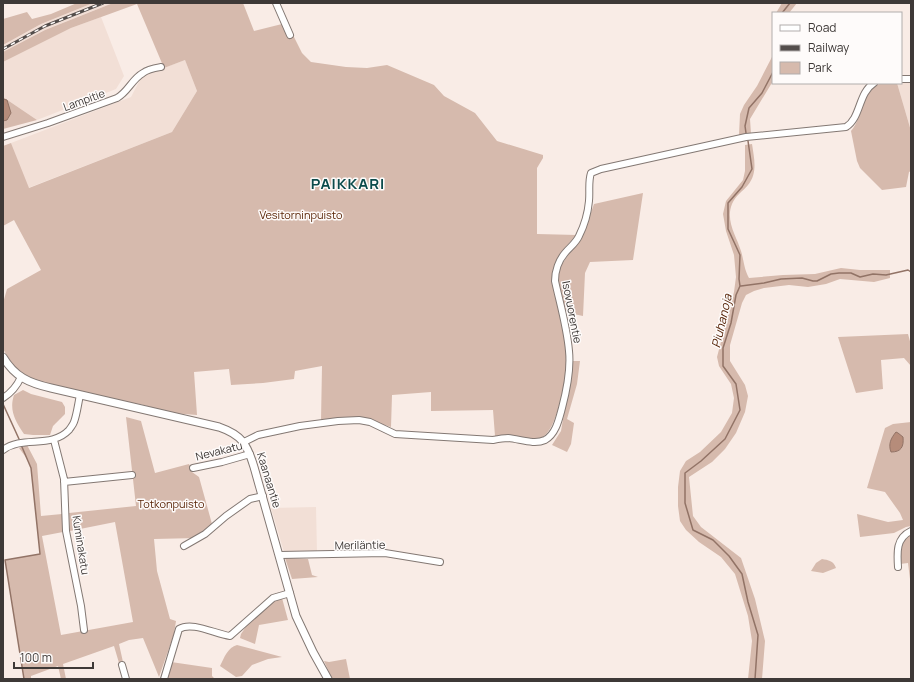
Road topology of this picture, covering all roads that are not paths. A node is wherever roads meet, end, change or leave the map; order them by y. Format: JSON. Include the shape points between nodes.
{"nodes":[{"id":1,"x":276,"y":3,"type":"edge"},
{"id":2,"x":290,"y":35,"type":"dead end"},
{"id":3,"x":161,"y":67,"type":"dead end"},
{"id":4,"x":873,"y":84,"type":"edge"},
{"id":5,"x":3,"y":137,"type":"edge"},
{"id":6,"x":3,"y":356,"type":"edge"},
{"id":7,"x":21,"y":377,"type":"junction"},
{"id":8,"x":80,"y":395,"type":"junction"},
{"id":9,"x":3,"y":398,"type":"edge"},
{"id":10,"x":54,"y":440,"type":"junction"},
{"id":11,"x":244,"y":442,"type":"junction"},
{"id":12,"x":3,"y":450,"type":"edge"},
{"id":13,"x":250,"y":454,"type":"junction"},
{"id":14,"x":193,"y":468,"type":"dead end"},
{"id":15,"x":132,"y":475,"type":"dead end"},
{"id":16,"x":64,"y":482,"type":"junction"},
{"id":17,"x":263,"y":496,"type":"junction"},
{"id":18,"x":911,"y":531,"type":"edge"},
{"id":19,"x":184,"y":546,"type":"dead end"},
{"id":20,"x":280,"y":555,"type":"junction"},
{"id":21,"x":440,"y":562,"type":"dead end"},
{"id":22,"x":898,"y":566,"type":"dead end"},
{"id":23,"x":290,"y":593,"type":"junction"},
{"id":24,"x":84,"y":630,"type":"dead end"},
{"id":25,"x":122,"y":665,"type":"dead end"},
{"id":26,"x":126,"y":679,"type":"edge"},
{"id":27,"x":164,"y":679,"type":"edge"},
{"id":28,"x":328,"y":679,"type":"edge"}],
"edges":[{"from":1,"to":2,"type":"street"},
{"from":3,"to":5,"type":"street","name":"Lampitie","via":[[142,73],[117,98]]},
{"from":4,"to":11,"type":"street","name":"Isovuorentie","via":[[865,92],[851,124],[846,127],[746,137],[591,173],[589,201],[583,226],[576,241],[560,260],[555,275],[569,351],[569,373],[560,416],[551,436],[546,440],[540,442],[508,438],[493,440],[396,434],[370,422],[359,420],[300,426],[258,435]]},
{"from":6,"to":7,"type":"street","name":"Kaanaantie"},
{"from":7,"to":8,"type":"street","name":"Kaanaantie","via":[[29,382]]},
{"from":7,"to":9,"type":"street"},
{"from":8,"to":10,"type":"street","via":[[74,423]]},
{"from":8,"to":11,"type":"street","name":"Kaanaantie","via":[[219,427],[234,433]]},
{"from":10,"to":12,"type":"street","via":[[26,441]]},
{"from":10,"to":16,"type":"street","name":"Kuminakatu"},
{"from":11,"to":13,"type":"street","name":"Kaanaantie"},
{"from":13,"to":14,"type":"street","name":"Nevakatu"},
{"from":13,"to":17,"type":"street","name":"Kaanaantie"},
{"from":15,"to":16,"type":"street"},
{"from":16,"to":24,"type":"street","name":"Kuminakatu","via":[[66,531]]},
{"from":17,"to":19,"type":"street","via":[[250,499],[205,534]]},
{"from":17,"to":20,"type":"street","name":"Kaanaantie"},
{"from":18,"to":22,"type":"street","via":[[899,542]]},
{"from":20,"to":21,"type":"street","name":"Meriläntie","via":[[385,553]]},
{"from":20,"to":23,"type":"street","name":"Kaanaantie"},
{"from":23,"to":27,"type":"street","via":[[273,598],[230,636],[188,626],[179,629]]},
{"from":23,"to":28,"type":"street","name":"Kaanaantie","via":[[296,616]]},
{"from":25,"to":26,"type":"street"}]}
